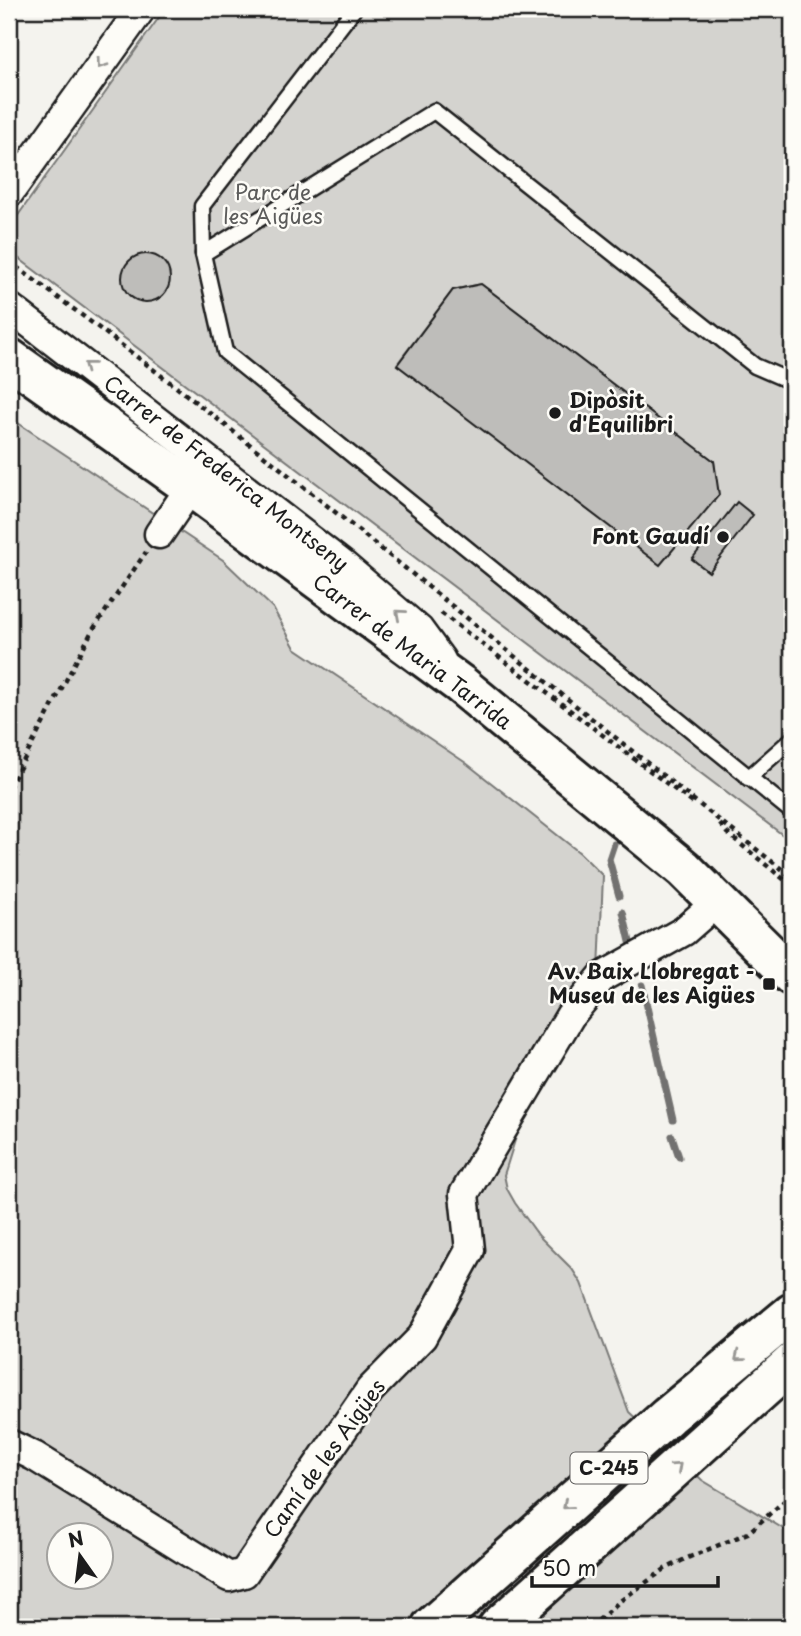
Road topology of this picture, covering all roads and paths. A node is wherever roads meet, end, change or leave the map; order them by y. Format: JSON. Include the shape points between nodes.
{"nodes":[{"id":1,"x":141,"y":9,"type":"edge"},
{"id":2,"x":354,"y":9,"type":"edge"},
{"id":3,"x":9,"y":193,"type":"edge"},
{"id":4,"x":203,"y":254,"type":"junction"},
{"id":5,"x":9,"y":265,"type":"edge"},
{"id":6,"x":9,"y":307,"type":"edge"},
{"id":7,"x":9,"y":358,"type":"edge"},
{"id":8,"x":792,"y":382,"type":"edge"},
{"id":9,"x":191,"y":487,"type":"junction"},
{"id":10,"x":159,"y":534,"type":"joint"},
{"id":11,"x":460,"y":684,"type":"junction"},
{"id":12,"x":792,"y":739,"type":"edge"},
{"id":13,"x":748,"y":778,"type":"junction"},
{"id":14,"x":9,"y":788,"type":"edge"},
{"id":15,"x":792,"y":812,"type":"edge"},
{"id":16,"x":792,"y":877,"type":"edge"},
{"id":17,"x":717,"y":902,"type":"junction"},
{"id":18,"x":792,"y":976,"type":"edge"},
{"id":19,"x":792,"y":1313,"type":"edge"},
{"id":20,"x":792,"y":1363,"type":"edge"},
{"id":21,"x":792,"y":1420,"type":"edge"},
{"id":22,"x":792,"y":1437,"type":"edge"},
{"id":23,"x":9,"y":1444,"type":"edge"},
{"id":24,"x":792,"y":1494,"type":"edge"},
{"id":25,"x":481,"y":1581,"type":"junction"},
{"id":26,"x":419,"y":1627,"type":"edge"},
{"id":27,"x":431,"y":1627,"type":"edge"},
{"id":28,"x":498,"y":1627,"type":"edge"},
{"id":29,"x":591,"y":1627,"type":"edge"}],
"edges":[{"from":1,"to":3,"type":"street","one_way":true},
{"from":2,"to":4,"type":"lane","via":[[202,206]]},
{"from":4,"to":8,"type":"lane","via":[[434,111],[755,366]]},
{"from":4,"to":13,"type":"lane","via":[[225,352]]},
{"from":5,"to":16,"type":"path","via":[[130,350],[301,483]]},
{"from":11,"to":6,"type":"street","name":"Carrer de Frederica Montseny","one_way":true,"via":[[419,630],[343,565]]},
{"from":7,"to":9,"type":"main road","name":"Carrer de Maria Tarrida"},
{"from":9,"to":10,"type":"street"},
{"from":9,"to":11,"type":"main road","name":"Carrer de Maria Tarrida"},
{"from":10,"to":14,"type":"path","via":[[92,631]]},
{"from":11,"to":17,"type":"main road","name":"Carrer de Maria Tarrida","via":[[684,869]]},
{"from":12,"to":13,"type":"lane"},
{"from":13,"to":15,"type":"lane"},
{"from":17,"to":18,"type":"main road","name":"Carrer de Maria Tarrida"},
{"from":17,"to":23,"type":"street","name":"Camí de les Aigües","via":[[684,931],[602,977],[570,1016],[464,1194],[470,1250],[422,1337],[370,1390],[244,1573],[229,1577]]},
{"from":19,"to":25,"type":"main road","number":"C-245","one_way":true},
{"from":28,"to":20,"type":"main road","number":"C-245","one_way":true},
{"from":21,"to":22,"type":"path"},
{"from":24,"to":29,"type":"path","via":[[748,1533],[665,1569]]},
{"from":25,"to":26,"type":"main road"},
{"from":25,"to":27,"type":"main road","number":"C-245"}]}
